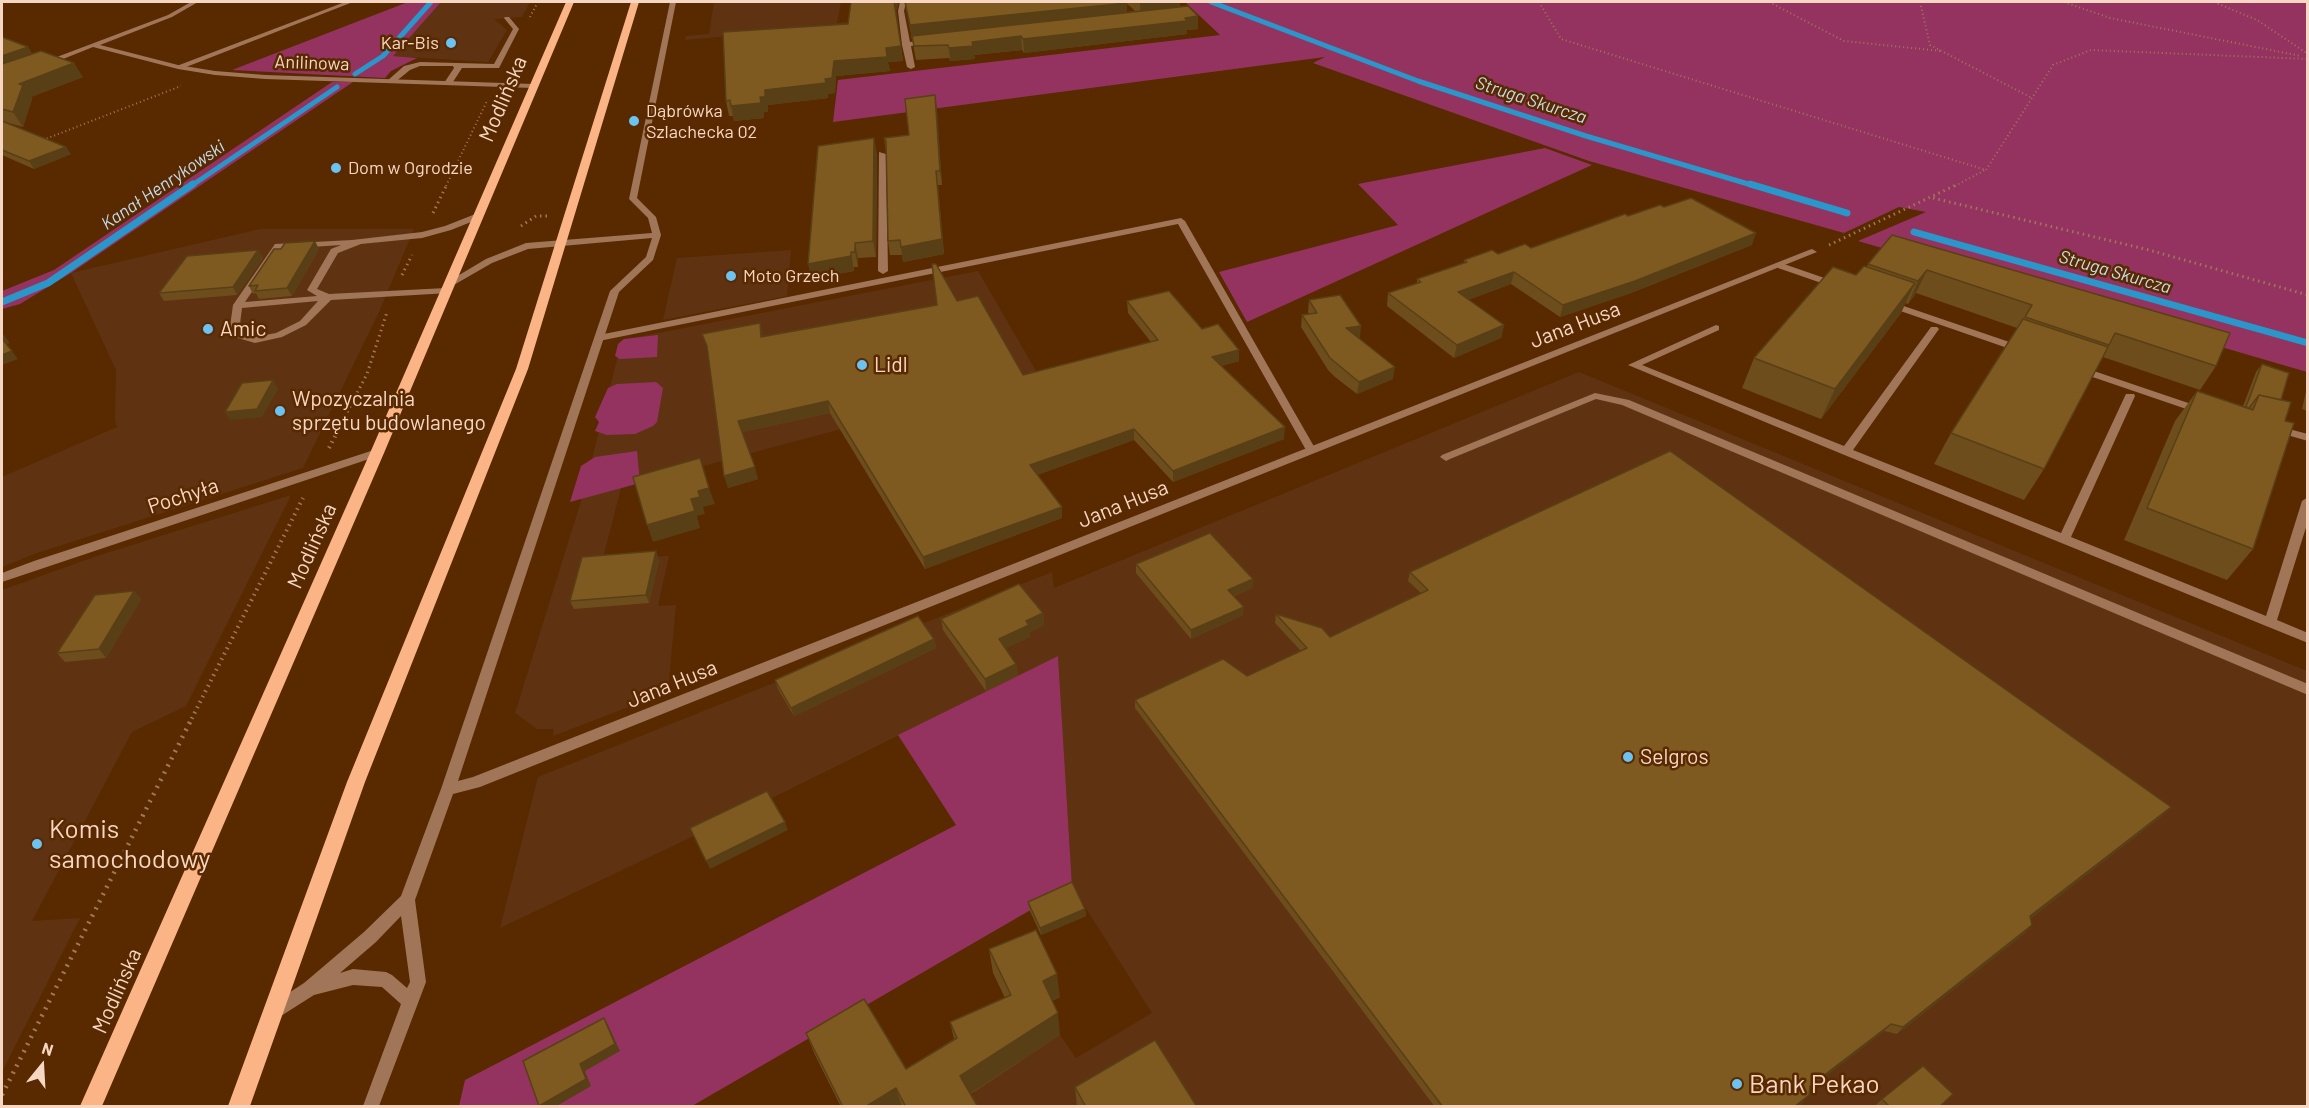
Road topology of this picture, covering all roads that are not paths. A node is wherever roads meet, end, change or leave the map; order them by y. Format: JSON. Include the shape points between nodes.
{"nodes":[{"id":1,"x":195,"y":2,"type":"edge"},
{"id":2,"x":350,"y":2,"type":"edge"},
{"id":3,"x":570,"y":2,"type":"edge"},
{"id":4,"x":634,"y":2,"type":"edge"},
{"id":5,"x":675,"y":2,"type":"edge"},
{"id":6,"x":903,"y":2,"type":"edge"},
{"id":7,"x":507,"y":18,"type":"dead end"},
{"id":8,"x":941,"y":41,"type":"edge"},
{"id":9,"x":93,"y":45,"type":"junction"},
{"id":10,"x":906,"y":45,"type":"junction"},
{"id":11,"x":41,"y":64,"type":"edge"},
{"id":12,"x":457,"y":66,"type":"junction"},
{"id":13,"x":912,"y":66,"type":"dead end"},
{"id":14,"x":178,"y":67,"type":"junction"},
{"id":15,"x":391,"y":81,"type":"junction"},
{"id":16,"x":448,"y":83,"type":"junction"},
{"id":17,"x":533,"y":86,"type":"junction"},
{"id":18,"x":882,"y":154,"type":"edge"},
{"id":19,"x":477,"y":216,"type":"junction"},
{"id":20,"x":657,"y":235,"type":"junction"},
{"id":21,"x":359,"y":241,"type":"junction"},
{"id":22,"x":562,"y":242,"type":"junction"},
{"id":23,"x":1812,"y":252,"type":"road end"},
{"id":24,"x":1781,"y":266,"type":"junction"},
{"id":25,"x":884,"y":276,"type":"junction"},
{"id":26,"x":447,"y":287,"type":"junction"},
{"id":27,"x":1846,"y":289,"type":"edge"},
{"id":28,"x":328,"y":297,"type":"junction"},
{"id":29,"x":1879,"y":300,"type":"edge"},
{"id":30,"x":238,"y":305,"type":"junction"},
{"id":31,"x":1716,"y":328,"type":"dead end"},
{"id":32,"x":1934,"y":329,"type":"dead end"},
{"id":33,"x":599,"y":338,"type":"junction"},
{"id":34,"x":2034,"y":354,"type":"edge"},
{"id":35,"x":2068,"y":365,"type":"edge"},
{"id":36,"x":2130,"y":396,"type":"dead end"},
{"id":37,"x":2216,"y":415,"type":"edge"},
{"id":38,"x":2268,"y":427,"type":"edge"},
{"id":39,"x":2307,"y":438,"type":"edge"},
{"id":40,"x":1311,"y":450,"type":"junction"},
{"id":41,"x":1846,"y":452,"type":"junction"},
{"id":42,"x":377,"y":453,"type":"junction"},
{"id":43,"x":1446,"y":458,"type":"dead end"},
{"id":44,"x":2307,"y":501,"type":"edge"},
{"id":45,"x":2064,"y":539,"type":"junction"},
{"id":46,"x":2,"y":578,"type":"edge"},
{"id":47,"x":2270,"y":623,"type":"junction"},
{"id":48,"x":2307,"y":638,"type":"edge"},
{"id":49,"x":2307,"y":690,"type":"edge"},
{"id":50,"x":448,"y":789,"type":"junction"},
{"id":51,"x":407,"y":900,"type":"junction"},
{"id":52,"x":310,"y":988,"type":"junction"},
{"id":53,"x":410,"y":1001,"type":"junction"},
{"id":54,"x":273,"y":1013,"type":"junction"},
{"id":55,"x":91,"y":1107,"type":"edge"},
{"id":56,"x":239,"y":1107,"type":"edge"},
{"id":57,"x":371,"y":1107,"type":"edge"}],
"edges":[{"from":1,"to":9,"type":"street","via":[[171,16]]},
{"from":2,"to":14,"type":"street"},
{"from":3,"to":17,"type":"main road","name":"Modlińska"},
{"from":4,"to":22,"type":"main road"},
{"from":5,"to":20,"type":"street","via":[[633,199],[652,217]]},
{"from":6,"to":10,"type":"street"},
{"from":7,"to":12,"type":"street","via":[[516,29],[496,66]]},
{"from":8,"to":10,"type":"street"},
{"from":9,"to":11,"type":"street"},
{"from":9,"to":14,"type":"street","name":"Anilinowa"},
{"from":10,"to":13,"type":"street"},
{"from":12,"to":15,"type":"street","via":[[420,64],[407,68]]},
{"from":12,"to":16,"type":"street"},
{"from":14,"to":15,"type":"street","name":"Anilinowa","via":[[215,73]]},
{"from":15,"to":16,"type":"street","name":"Anilinowa"},
{"from":16,"to":17,"type":"street","name":"Anilinowa"},
{"from":17,"to":19,"type":"main road","name":"Modlińska"},
{"from":18,"to":25,"type":"street"},
{"from":19,"to":21,"type":"street","via":[[422,236]]},
{"from":19,"to":26,"type":"main road","name":"Modlińska"},
{"from":20,"to":22,"type":"street"},
{"from":20,"to":33,"type":"street","via":[[650,258],[615,291]]},
{"from":21,"to":28,"type":"street","via":[[334,251],[312,290]]},
{"from":21,"to":30,"type":"street","via":[[278,246]]},
{"from":22,"to":26,"type":"street","via":[[526,246],[489,261]]},
{"from":22,"to":54,"type":"main road","via":[[522,369],[356,782]]},
{"from":23,"to":24,"type":"street","name":"Jana Husa"},
{"from":24,"to":27,"type":"street"},
{"from":24,"to":40,"type":"street","name":"Jana Husa"},
{"from":25,"to":33,"type":"street"},
{"from":25,"to":40,"type":"street","via":[[1181,221]]},
{"from":26,"to":28,"type":"street"},
{"from":26,"to":42,"type":"main road","name":"Modlińska"},
{"from":28,"to":30,"type":"street"},
{"from":28,"to":30,"type":"street","via":[[303,323],[279,335],[255,340],[234,334]]},
{"from":29,"to":34,"type":"street"},
{"from":31,"to":41,"type":"street","via":[[1633,364]]},
{"from":32,"to":41,"type":"street"},
{"from":33,"to":50,"type":"street"},
{"from":35,"to":37,"type":"street"},
{"from":36,"to":45,"type":"street"},
{"from":38,"to":39,"type":"street"},
{"from":40,"to":50,"type":"street","name":"Jana Husa","via":[[486,778]]},
{"from":41,"to":45,"type":"street"},
{"from":42,"to":46,"type":"street","name":"Pochyła"},
{"from":42,"to":55,"type":"main road","name":"Modlińska"},
{"from":43,"to":49,"type":"street","via":[[1595,396],[1625,402]]},
{"from":44,"to":47,"type":"street"},
{"from":45,"to":47,"type":"street"},
{"from":47,"to":48,"type":"street"},
{"from":50,"to":51,"type":"street"},
{"from":51,"to":52,"type":"street"},
{"from":51,"to":53,"type":"street","via":[[418,981]]},
{"from":52,"to":53,"type":"street","via":[[353,977],[386,980]]},
{"from":52,"to":54,"type":"street"},
{"from":53,"to":57,"type":"street"},
{"from":54,"to":56,"type":"main road"}]}
